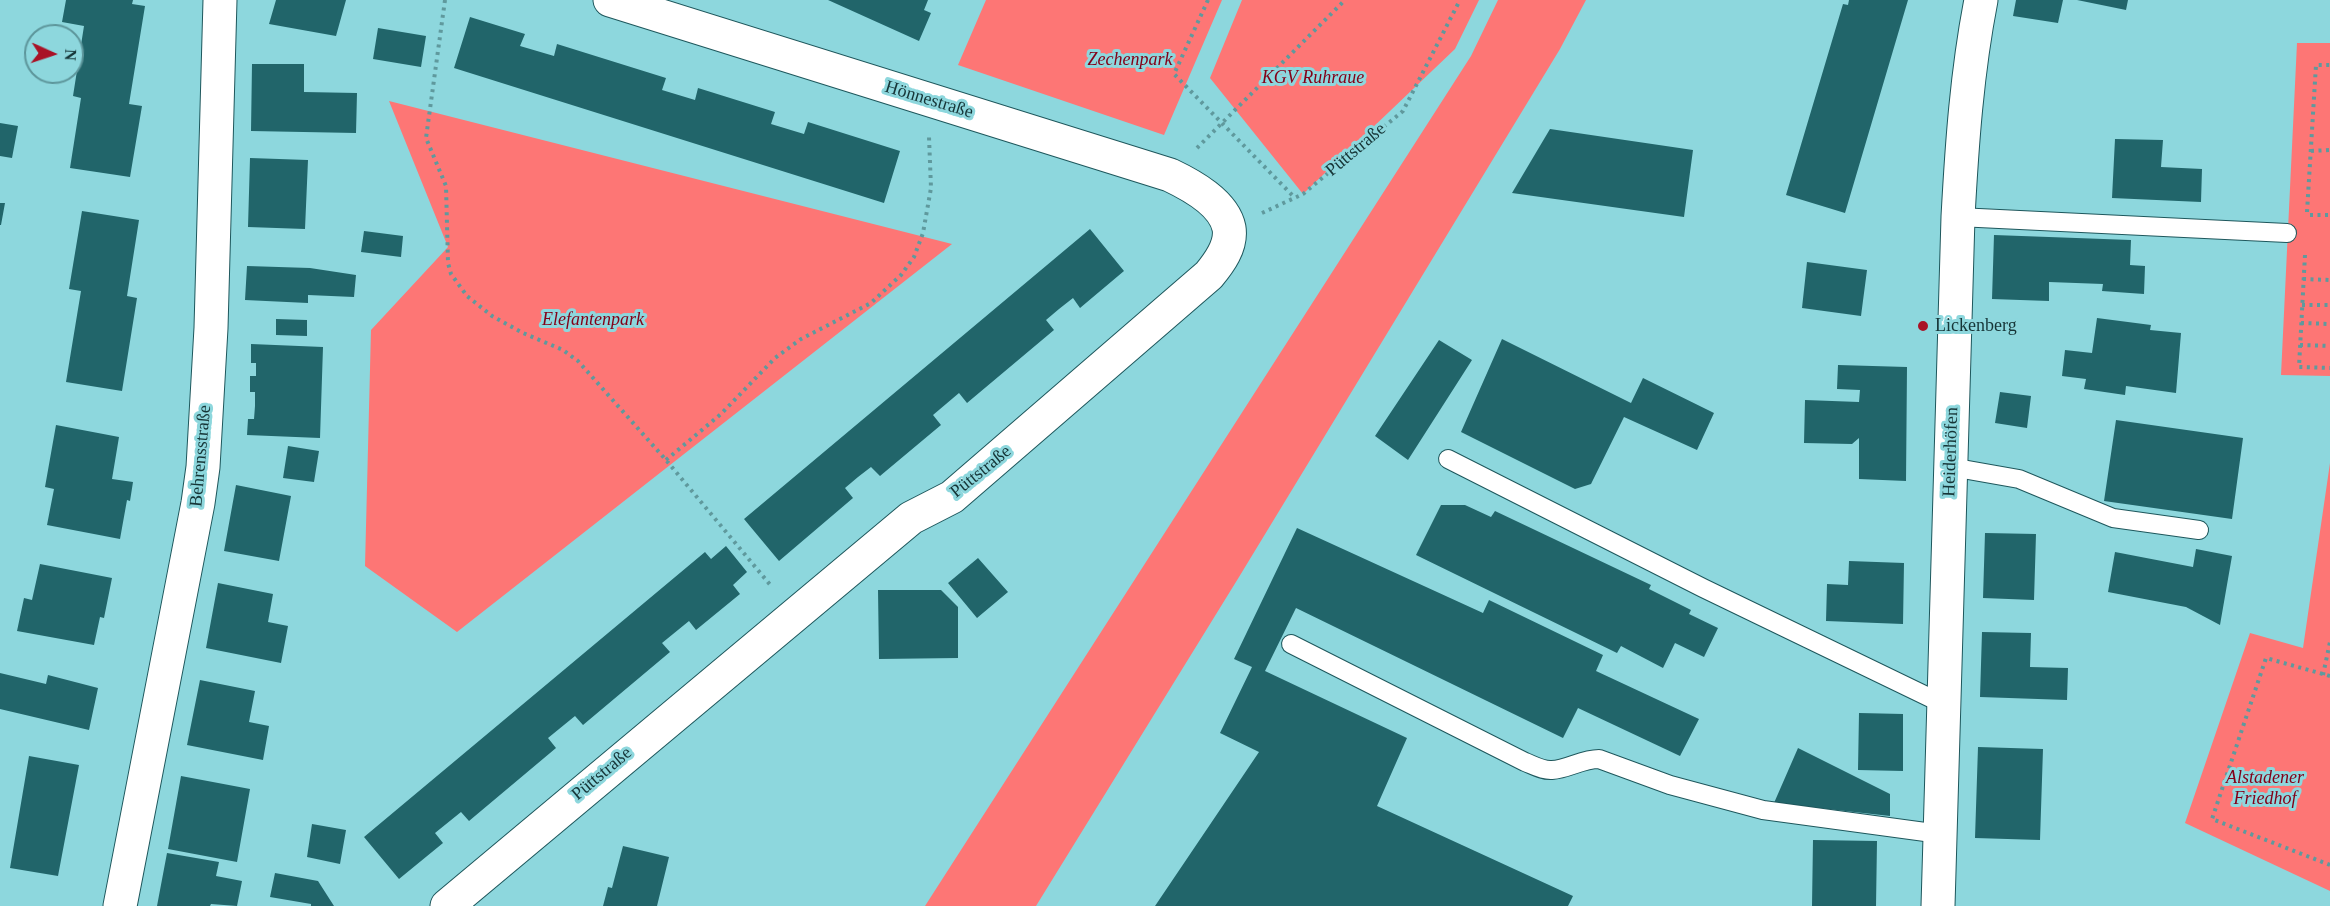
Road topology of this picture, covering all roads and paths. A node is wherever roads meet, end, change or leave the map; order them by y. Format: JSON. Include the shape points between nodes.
{"nodes":[{"id":1,"x":220,"y":0,"type":"edge"},
{"id":2,"x":445,"y":0,"type":"edge"},
{"id":3,"x":610,"y":0,"type":"edge"},
{"id":4,"x":1208,"y":0,"type":"edge"},
{"id":5,"x":1345,"y":0,"type":"edge"},
{"id":6,"x":1460,"y":0,"type":"edge"},
{"id":7,"x":1980,"y":0,"type":"edge"},
{"id":8,"x":2330,"y":65,"type":"edge"},
{"id":9,"x":932,"y":100,"type":"junction"},
{"id":10,"x":1221,"y":123,"type":"junction"},
{"id":11,"x":2330,"y":150,"type":"edge"},
{"id":12,"x":2311,"y":151,"type":"junction"},
{"id":13,"x":1170,"y":175,"type":"junction"},
{"id":14,"x":1295,"y":198,"type":"junction"},
{"id":15,"x":2307,"y":215,"type":"junction"},
{"id":16,"x":2330,"y":215,"type":"edge"},
{"id":17,"x":1958,"y":217,"type":"junction"},
{"id":18,"x":2307,"y":224,"type":"dead end"},
{"id":19,"x":1228,"y":228,"type":"junction"},
{"id":20,"x":2287,"y":233,"type":"dead end"},
{"id":21,"x":2306,"y":245,"type":"dead end"},
{"id":22,"x":2303,"y":279,"type":"junction"},
{"id":23,"x":2330,"y":280,"type":"edge"},
{"id":24,"x":2302,"y":305,"type":"junction"},
{"id":25,"x":2330,"y":305,"type":"edge"},
{"id":26,"x":2301,"y":322,"type":"junction"},
{"id":27,"x":2330,"y":324,"type":"edge"},
{"id":28,"x":2300,"y":345,"type":"junction"},
{"id":29,"x":2330,"y":346,"type":"edge"},
{"id":30,"x":2330,"y":369,"type":"edge"},
{"id":31,"x":1448,"y":459,"type":"dead end"},
{"id":32,"x":666,"y":460,"type":"junction"},
{"id":33,"x":1951,"y":467,"type":"junction"},
{"id":34,"x":2199,"y":530,"type":"dead end"},
{"id":35,"x":795,"y":615,"type":"junction"},
{"id":36,"x":2330,"y":642,"type":"edge"},
{"id":37,"x":1291,"y":644,"type":"dead end"},
{"id":38,"x":2323,"y":675,"type":"junction"},
{"id":39,"x":2330,"y":676,"type":"edge"},
{"id":40,"x":1943,"y":704,"type":"junction"},
{"id":41,"x":1940,"y":834,"type":"junction"},
{"id":42,"x":2330,"y":865,"type":"edge"},
{"id":43,"x":120,"y":906,"type":"edge"},
{"id":44,"x":447,"y":906,"type":"edge"},
{"id":45,"x":1938,"y":906,"type":"edge"}],
"edges":[{"from":1,"to":43,"type":"street","name":"Behrensstraße","via":[[203,467]]},
{"from":2,"to":32,"type":"path","via":[[426,138],[446,186],[451,274],[467,296],[492,316],[572,355]]},
{"from":3,"to":9,"type":"street","name":"Hönnestraße"},
{"from":4,"to":10,"type":"path","via":[[1174,74]]},
{"from":5,"to":10,"type":"path"},
{"from":6,"to":14,"type":"path","name":"Püttstraße","via":[[1403,111]]},
{"from":7,"to":17,"type":"street","name":"Heiderhöfen","via":[[1968,70]]},
{"from":8,"to":12,"type":"path","via":[[2316,65]]},
{"from":9,"to":13,"type":"street","name":"Hönnestraße"},
{"from":9,"to":32,"type":"path","via":[[930,188],[923,233],[914,257],[871,303],[801,339],[775,358],[721,414]]},
{"from":10,"to":13,"type":"path"},
{"from":10,"to":14,"type":"path"},
{"from":11,"to":12,"type":"path"},
{"from":12,"to":15,"type":"path"},
{"from":13,"to":19,"type":"street","name":"Hönnestraße","via":[[1206,195]]},
{"from":14,"to":19,"type":"path","name":"Püttstraße"},
{"from":15,"to":16,"type":"path"},
{"from":15,"to":18,"type":"path"},
{"from":17,"to":20,"type":"lane"},
{"from":17,"to":33,"type":"street","name":"Heiderhöfen"},
{"from":19,"to":35,"type":"street","name":"Püttstraße","via":[[1221,260],[1209,275],[952,497],[911,518]]},
{"from":21,"to":22,"type":"path"},
{"from":22,"to":23,"type":"path"},
{"from":22,"to":24,"type":"path"},
{"from":24,"to":25,"type":"path"},
{"from":24,"to":26,"type":"path"},
{"from":26,"to":27,"type":"path"},
{"from":26,"to":28,"type":"path"},
{"from":28,"to":29,"type":"path"},
{"from":28,"to":30,"type":"path","via":[[2299,367]]},
{"from":31,"to":40,"type":"lane"},
{"from":32,"to":35,"type":"path"},
{"from":33,"to":34,"type":"lane","via":[[2019,479],[2113,518]]},
{"from":33,"to":40,"type":"street","name":"Heiderhöfen"},
{"from":35,"to":44,"type":"street","name":"Püttstraße"},
{"from":36,"to":38,"type":"path"},
{"from":37,"to":41,"type":"lane","via":[[1545,770],[1599,759],[1715,799],[1763,810]]},
{"from":38,"to":39,"type":"path"},
{"from":38,"to":42,"type":"path","via":[[2266,658],[2212,819]]},
{"from":40,"to":41,"type":"street","name":"Heiderhöfen"},
{"from":41,"to":45,"type":"street","name":"Heiderhöfen"}]}
